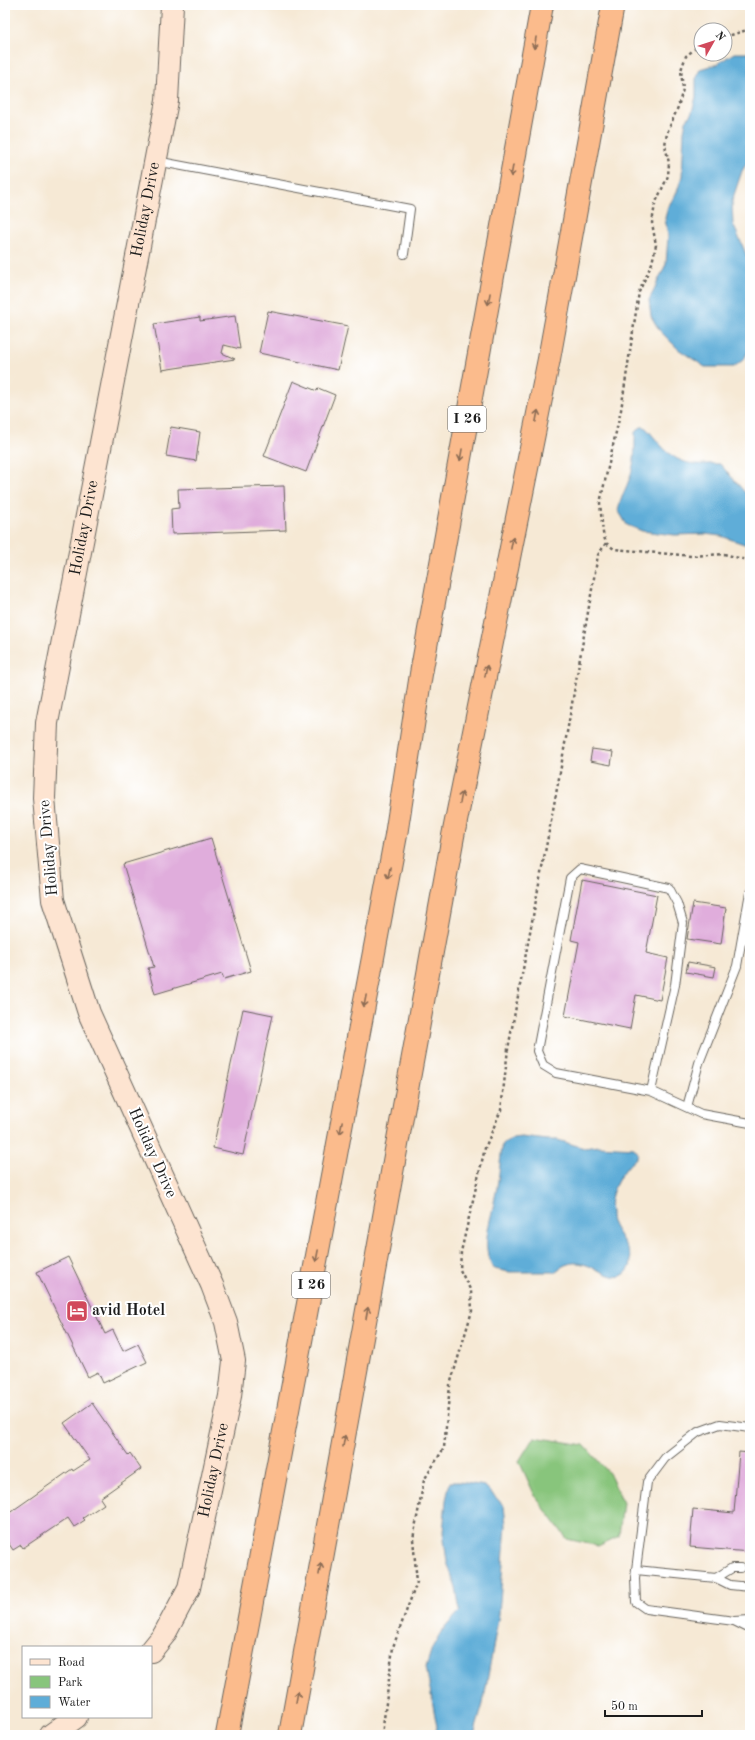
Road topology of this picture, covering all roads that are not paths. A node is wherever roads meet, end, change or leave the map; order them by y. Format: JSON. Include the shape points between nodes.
{"nodes":[{"id":1,"x":172,"y":5,"type":"edge"},
{"id":2,"x":542,"y":5,"type":"edge"},
{"id":3,"x":613,"y":5,"type":"edge"},
{"id":4,"x":156,"y":161,"type":"junction"},
{"id":5,"x":404,"y":254,"type":"dead end"},
{"id":6,"x":750,"y":892,"type":"edge"},
{"id":7,"x":746,"y":940,"type":"edge"},
{"id":8,"x":651,"y":1091,"type":"junction"},
{"id":9,"x":687,"y":1107,"type":"junction"},
{"id":10,"x":750,"y":1123,"type":"edge"},
{"id":11,"x":750,"y":1428,"type":"edge"},
{"id":12,"x":740,"y":1568,"type":"dead end"},
{"id":13,"x":636,"y":1570,"type":"junction"},
{"id":14,"x":716,"y":1578,"type":"junction"},
{"id":15,"x":750,"y":1587,"type":"edge"},
{"id":16,"x":750,"y":1620,"type":"edge"},
{"id":17,"x":734,"y":1621,"type":"junction"},
{"id":18,"x":750,"y":1629,"type":"edge"},
{"id":19,"x":152,"y":1650,"type":"edge"},
{"id":20,"x":75,"y":1718,"type":"edge"},
{"id":21,"x":51,"y":1735,"type":"edge"},
{"id":22,"x":227,"y":1735,"type":"edge"},
{"id":23,"x":290,"y":1735,"type":"edge"}],
"edges":[{"from":1,"to":4,"type":"main road","name":"Holiday Drive","via":[[167,101]]},
{"from":2,"to":22,"type":"highway","number":"I 26","one_way":true,"via":[[421,674],[396,834]]},
{"from":23,"to":3,"type":"highway","one_way":true,"via":[[453,836],[549,359]]},
{"from":4,"to":5,"type":"lane","via":[[410,209]]},
{"from":4,"to":19,"type":"main road","name":"Holiday Drive","via":[[47,723],[44,798],[53,900],[89,1013],[212,1285],[226,1322],[234,1361],[230,1396],[189,1588],[164,1635]]},
{"from":6,"to":7,"type":"lane"},
{"from":7,"to":9,"type":"lane","via":[[699,1063]]},
{"from":8,"to":8,"type":"lane","via":[[556,1073],[543,1065],[537,1051],[570,878],[580,870],[669,888],[677,903],[683,923],[675,985]]},
{"from":8,"to":9,"type":"lane"},
{"from":9,"to":10,"type":"lane","via":[[701,1114]]},
{"from":11,"to":13,"type":"lane","via":[[720,1424],[698,1432],[665,1458],[647,1482]]},
{"from":12,"to":14,"type":"lane","via":[[732,1568]]},
{"from":13,"to":14,"type":"lane"},
{"from":13,"to":17,"type":"lane","via":[[636,1602],[646,1609]]},
{"from":14,"to":15,"type":"lane","via":[[730,1586]]},
{"from":16,"to":17,"type":"lane"},
{"from":17,"to":18,"type":"lane"},
{"from":20,"to":21,"type":"main road"}]}
